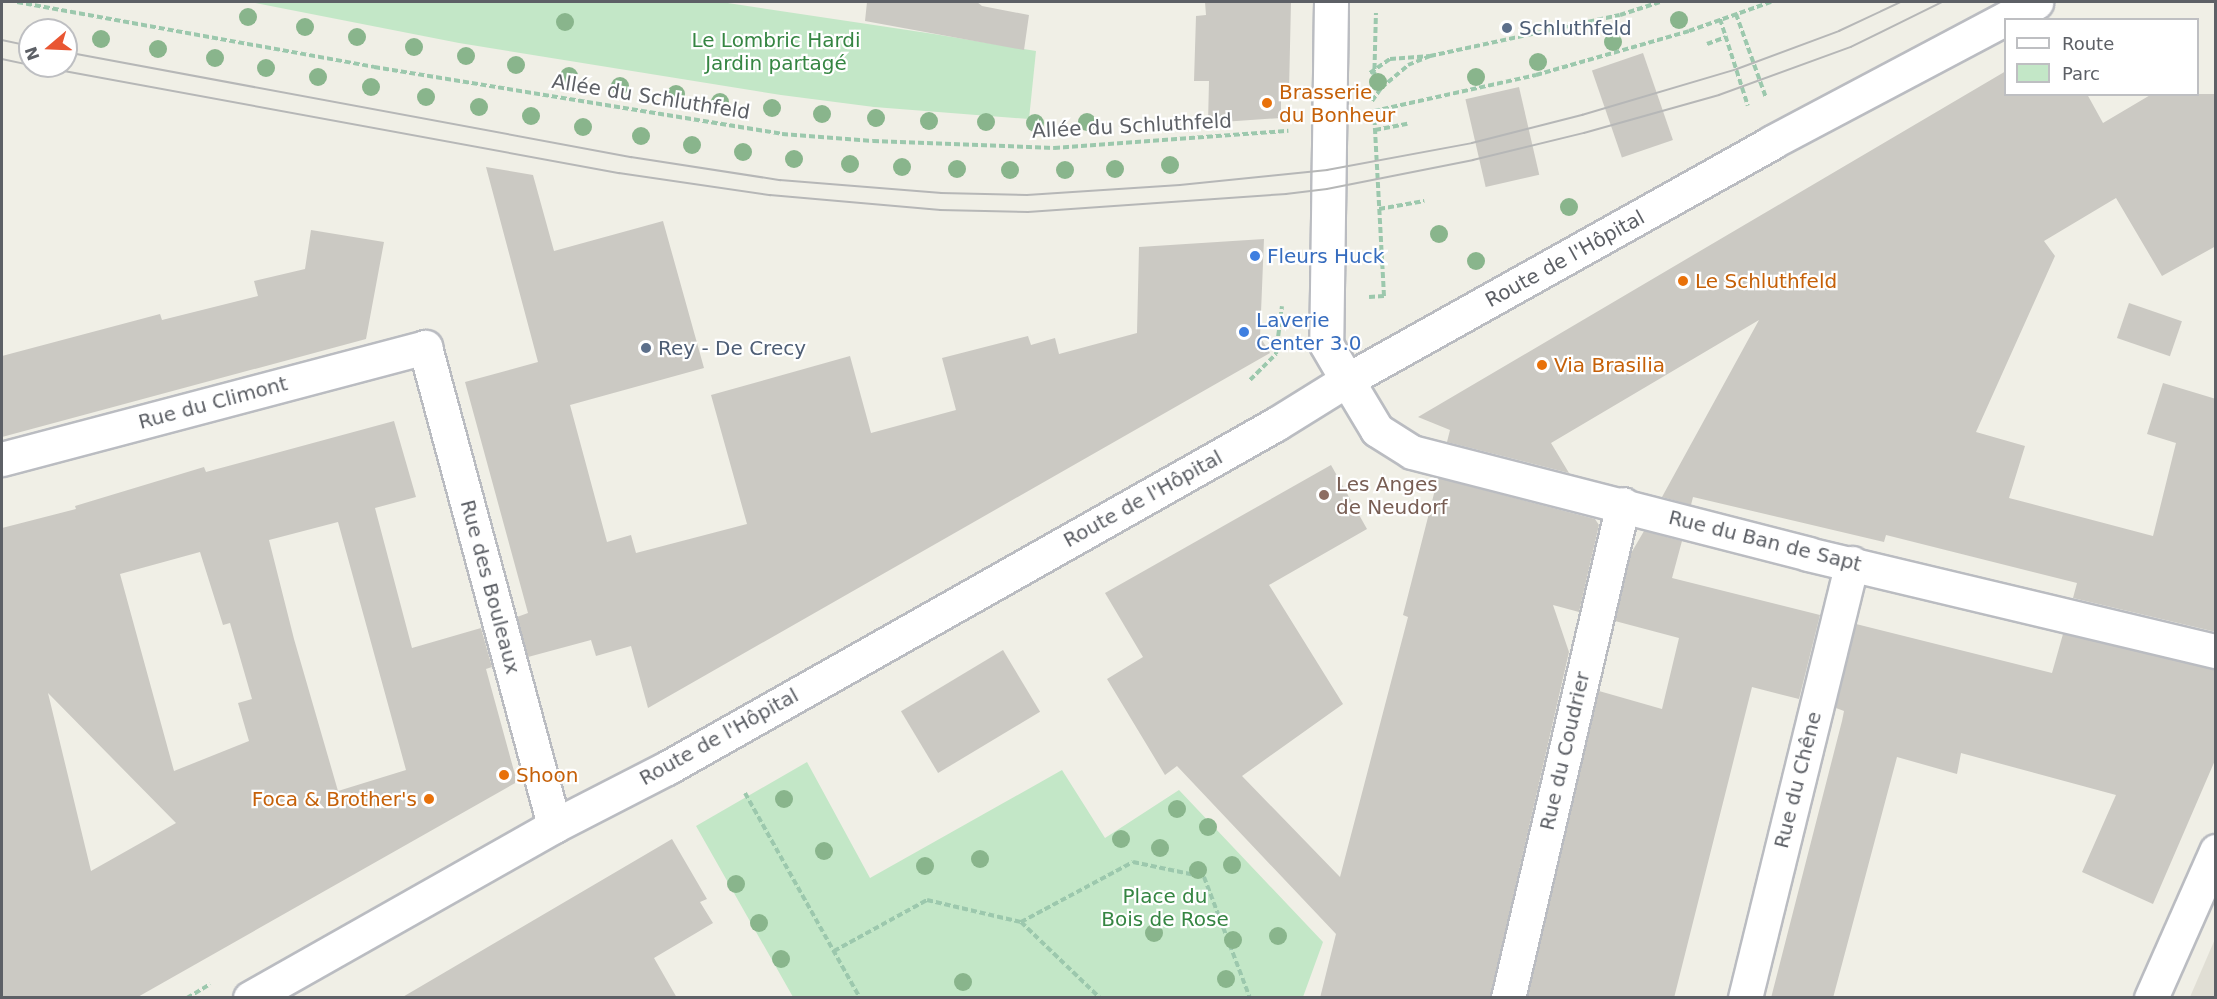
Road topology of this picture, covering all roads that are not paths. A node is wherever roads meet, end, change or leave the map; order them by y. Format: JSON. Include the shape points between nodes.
{"nodes":[{"id":1,"x":1331,"y":2,"type":"edge"},
{"id":2,"x":2036,"y":2,"type":"edge"},
{"id":3,"x":2006,"y":18,"type":"edge"},
{"id":4,"x":2004,"y":19,"type":"edge"},
{"id":5,"x":426,"y":347,"type":"joint"},
{"id":6,"x":1347,"y":381,"type":"junction"},
{"id":7,"x":2,"y":459,"type":"edge"},
{"id":8,"x":1623,"y":504,"type":"junction"},
{"id":9,"x":1852,"y":563,"type":"junction"},
{"id":10,"x":2216,"y":651,"type":"edge"},
{"id":11,"x":554,"y":826,"type":"junction"},
{"id":12,"x":2216,"y":851,"type":"edge"},
{"id":13,"x":250,"y":998,"type":"edge"},
{"id":14,"x":1508,"y":998,"type":"edge"},
{"id":15,"x":1745,"y":998,"type":"edge"},
{"id":16,"x":2151,"y":998,"type":"edge"}],
"edges":[{"from":1,"to":6,"type":"street","name":"Rue du Ban de Sapt","via":[[1326,344]]},
{"from":2,"to":3,"type":"street","name":"Route de l'Hôpital"},
{"from":4,"to":6,"type":"street","name":"Route de l'Hôpital","via":[[1786,135]]},
{"from":5,"to":7,"type":"street","name":"Rue du Climont"},
{"from":5,"to":11,"type":"street","name":"Rue des Bouleaux"},
{"from":6,"to":8,"type":"street","name":"Rue du Ban de Sapt","via":[[1377,430],[1412,452]]},
{"from":6,"to":11,"type":"street","name":"Route de l'Hôpital","via":[[668,768]]},
{"from":8,"to":9,"type":"street","name":"Rue du Ban de Sapt"},
{"from":8,"to":14,"type":"street","name":"Rue du Coudrier"},
{"from":9,"to":10,"type":"street","name":"Rue du Ban de Sapt"},
{"from":9,"to":15,"type":"street","name":"Rue du Chêne"},
{"from":11,"to":13,"type":"street","name":"Route de l'Hôpital"},
{"from":12,"to":16,"type":"street"}]}
